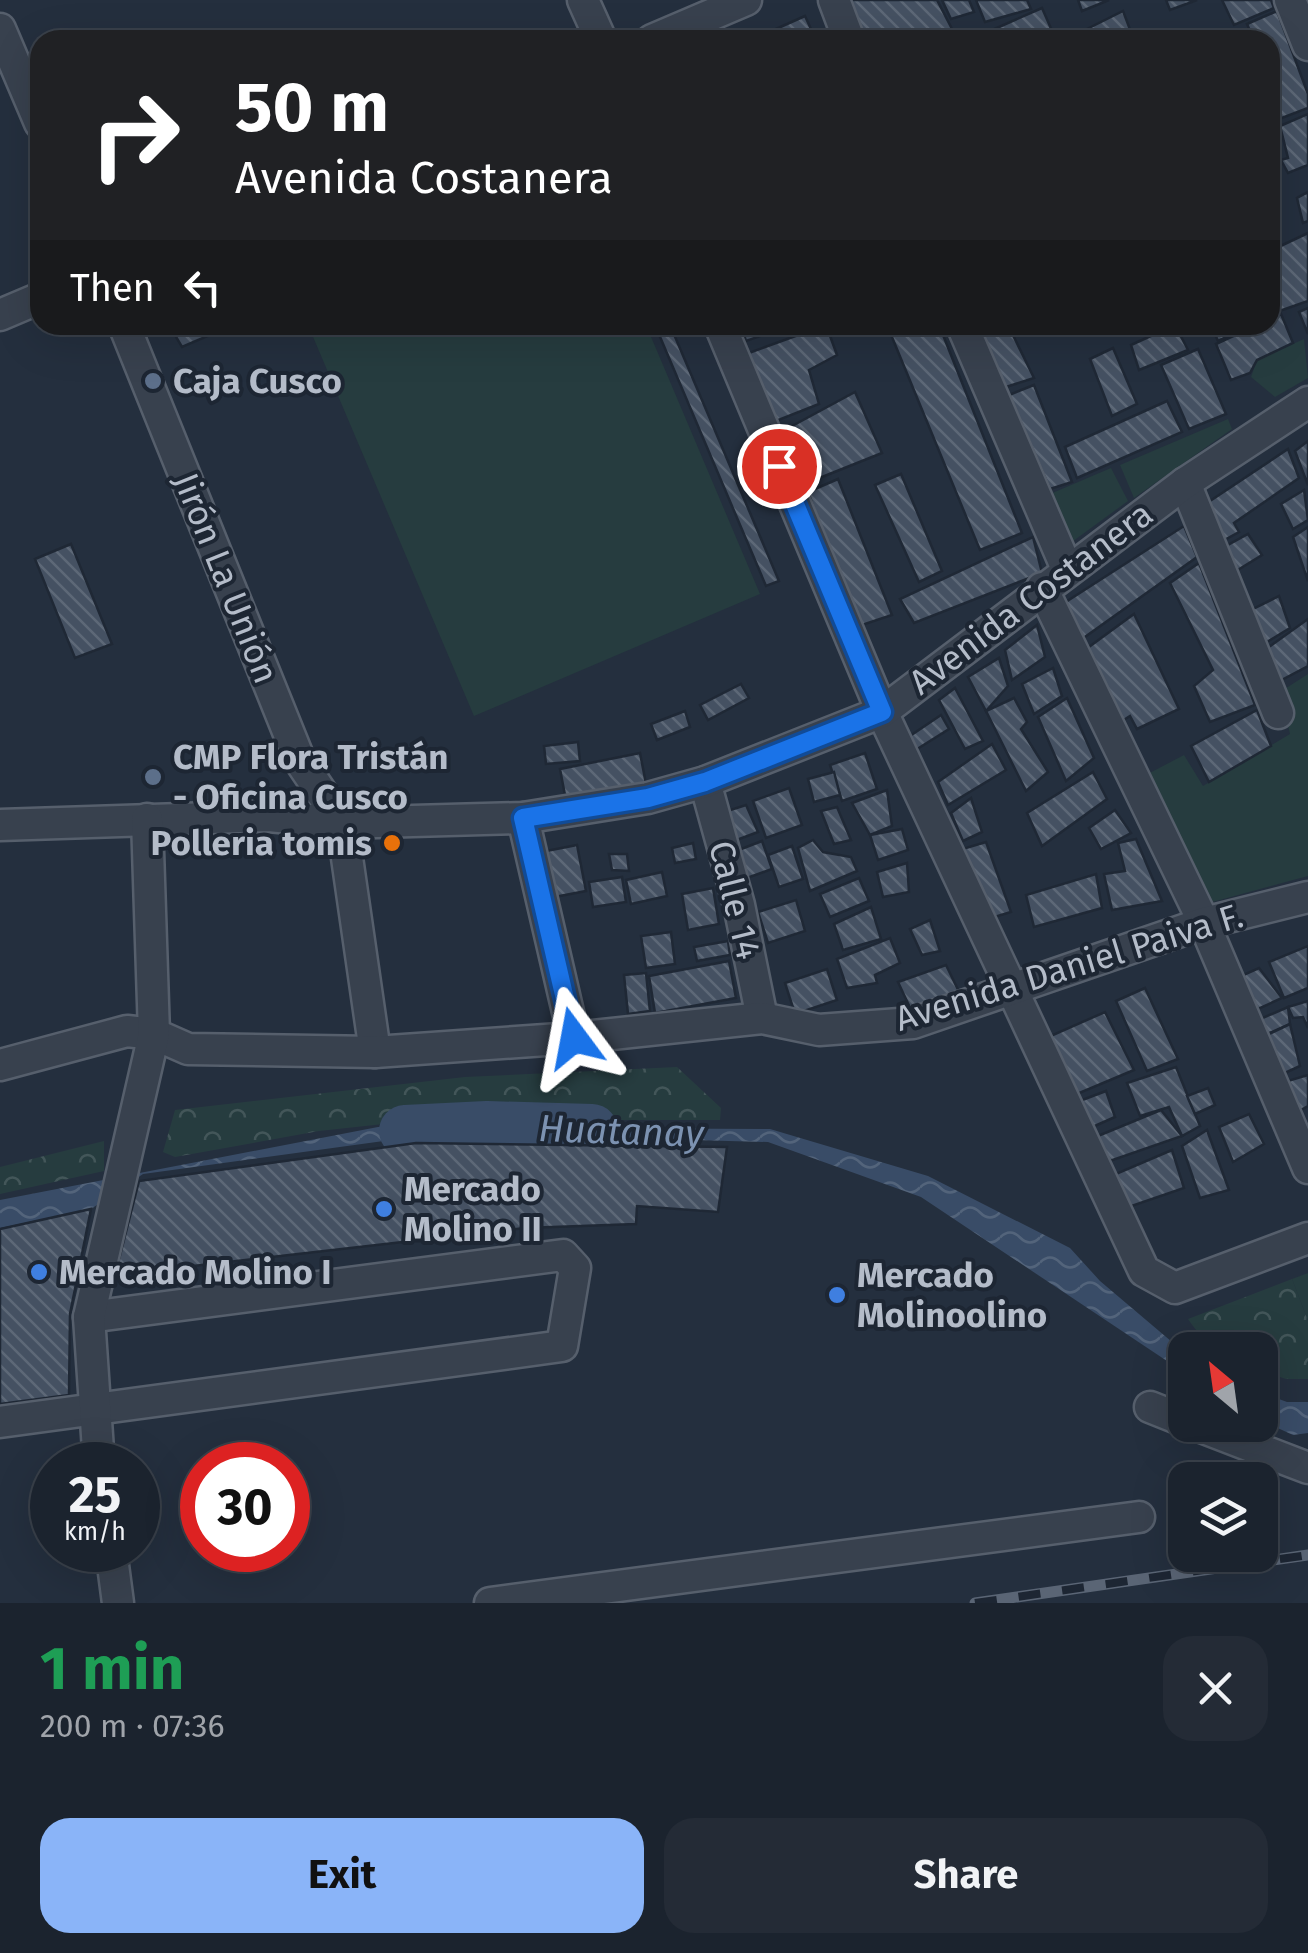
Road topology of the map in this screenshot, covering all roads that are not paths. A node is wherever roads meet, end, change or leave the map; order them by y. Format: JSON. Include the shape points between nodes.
{"nodes":[{"id":1,"x":584,"y":0,"type":"edge"},
{"id":2,"x":746,"y":0,"type":"edge"},
{"id":3,"x":834,"y":0,"type":"edge"},
{"id":4,"x":1290,"y":0,"type":"edge"},
{"id":5,"x":0,"y":28,"type":"edge"},
{"id":6,"x":597,"y":30,"type":"edge"},
{"id":7,"x":676,"y":30,"type":"edge"},
{"id":8,"x":846,"y":30,"type":"edge"},
{"id":9,"x":1308,"y":45,"type":"edge"},
{"id":10,"x":30,"y":100,"type":"edge"},
{"id":11,"x":30,"y":302,"type":"edge"},
{"id":12,"x":0,"y":315,"type":"edge"},
{"id":13,"x":128,"y":335,"type":"edge"},
{"id":14,"x":724,"y":335,"type":"edge"},
{"id":15,"x":966,"y":335,"type":"edge"},
{"id":16,"x":1308,"y":402,"type":"edge"},
{"id":17,"x":1185,"y":483,"type":"junction"},
{"id":18,"x":1067,"y":569,"type":"junction"},
{"id":19,"x":1042,"y":588,"type":"junction"},
{"id":20,"x":882,"y":712,"type":"junction"},
{"id":21,"x":1278,"y":713,"type":"dead end"},
{"id":22,"x":705,"y":782,"type":"junction"},
{"id":23,"x":523,"y":818,"type":"junction"},
{"id":24,"x":148,"y":819,"type":"junction"},
{"id":25,"x":342,"y":824,"type":"junction"},
{"id":26,"x":0,"y":825,"type":"edge"},
{"id":27,"x":1308,"y":898,"type":"edge"},
{"id":28,"x":1204,"y":922,"type":"junction"},
{"id":29,"x":1010,"y":991,"type":"junction"},
{"id":30,"x":762,"y":1018,"type":"junction"},
{"id":31,"x":154,"y":1034,"type":"junction"},
{"id":32,"x":574,"y":1038,"type":"junction"},
{"id":33,"x":375,"y":1052,"type":"junction"},
{"id":34,"x":0,"y":1065,"type":"edge"},
{"id":35,"x":1308,"y":1168,"type":"edge"},
{"id":36,"x":1308,"y":1238,"type":"edge"},
{"id":37,"x":89,"y":1316,"type":"junction"},
{"id":38,"x":1150,"y":1407,"type":"dead end"},
{"id":39,"x":92,"y":1412,"type":"junction"},
{"id":40,"x":1168,"y":1414,"type":"edge"},
{"id":41,"x":0,"y":1422,"type":"edge"},
{"id":42,"x":97,"y":1442,"type":"edge"},
{"id":43,"x":1240,"y":1442,"type":"edge"},
{"id":44,"x":1308,"y":1468,"type":"edge"},
{"id":45,"x":1139,"y":1517,"type":"dead end"},
{"id":46,"x":114,"y":1572,"type":"edge"},
{"id":47,"x":603,"y":1596,"type":"edge"},
{"id":48,"x":118,"y":1603,"type":"edge"},
{"id":49,"x":490,"y":1603,"type":"edge"}],
"edges":[{"from":1,"to":6,"type":"street"},
{"from":2,"to":7,"type":"street"},
{"from":3,"to":8,"type":"street"},
{"from":4,"to":9,"type":"street"},
{"from":5,"to":10,"type":"street"},
{"from":11,"to":12,"type":"street"},
{"from":13,"to":25,"type":"street","name":"Jirón La Unión","via":[[300,761]]},
{"from":14,"to":20,"type":"street"},
{"from":15,"to":18,"type":"street"},
{"from":16,"to":17,"type":"street","name":"Avenida Costanera"},
{"from":17,"to":18,"type":"street","name":"Avenida Costanera"},
{"from":17,"to":21,"type":"street"},
{"from":18,"to":19,"type":"street","name":"Avenida Costanera"},
{"from":19,"to":20,"type":"street","name":"Avenida Costanera"},
{"from":19,"to":28,"type":"street"},
{"from":20,"to":22,"type":"street","name":"Avenida Costanera"},
{"from":20,"to":29,"type":"street"},
{"from":22,"to":23,"type":"street","name":"Avenida Costanera"},
{"from":22,"to":30,"type":"street","name":"Calle 14"},
{"from":23,"to":25,"type":"street","name":"Avenida Costanera"},
{"from":23,"to":32,"type":"street"},
{"from":24,"to":25,"type":"street","name":"Avenida Costanera","via":[[270,816]]},
{"from":24,"to":26,"type":"street","name":"Avenida Costanera"},
{"from":24,"to":31,"type":"street"},
{"from":25,"to":33,"type":"street"},
{"from":27,"to":28,"type":"street","name":"Avenida Daniel Paiva F."},
{"from":28,"to":29,"type":"street","name":"Avenida Daniel Paiva F."},
{"from":28,"to":35,"type":"street"},
{"from":29,"to":30,"type":"street","name":"Avenida Daniel Paiva F.","via":[[912,1023],[819,1030]]},
{"from":29,"to":36,"type":"street","via":[[1144,1271],[1175,1288]]},
{"from":30,"to":32,"type":"street","name":"Avenida Daniel Paiva F."},
{"from":31,"to":33,"type":"street","name":"Avenida Daniel Paiva F.","via":[[188,1049]]},
{"from":31,"to":34,"type":"street","name":"Avenida Daniel Paiva F.","via":[[127,1032]]},
{"from":31,"to":37,"type":"street"},
{"from":32,"to":33,"type":"street","name":"Avenida Daniel Paiva F."},
{"from":37,"to":39,"type":"street"},
{"from":37,"to":39,"type":"street","via":[[562,1255],[575,1268],[562,1346]]},
{"from":38,"to":40,"type":"street"},
{"from":39,"to":41,"type":"street"},
{"from":39,"to":42,"type":"street"},
{"from":43,"to":44,"type":"street"},
{"from":45,"to":47,"type":"street"},
{"from":46,"to":48,"type":"street"},
{"from":47,"to":49,"type":"street"}]}
